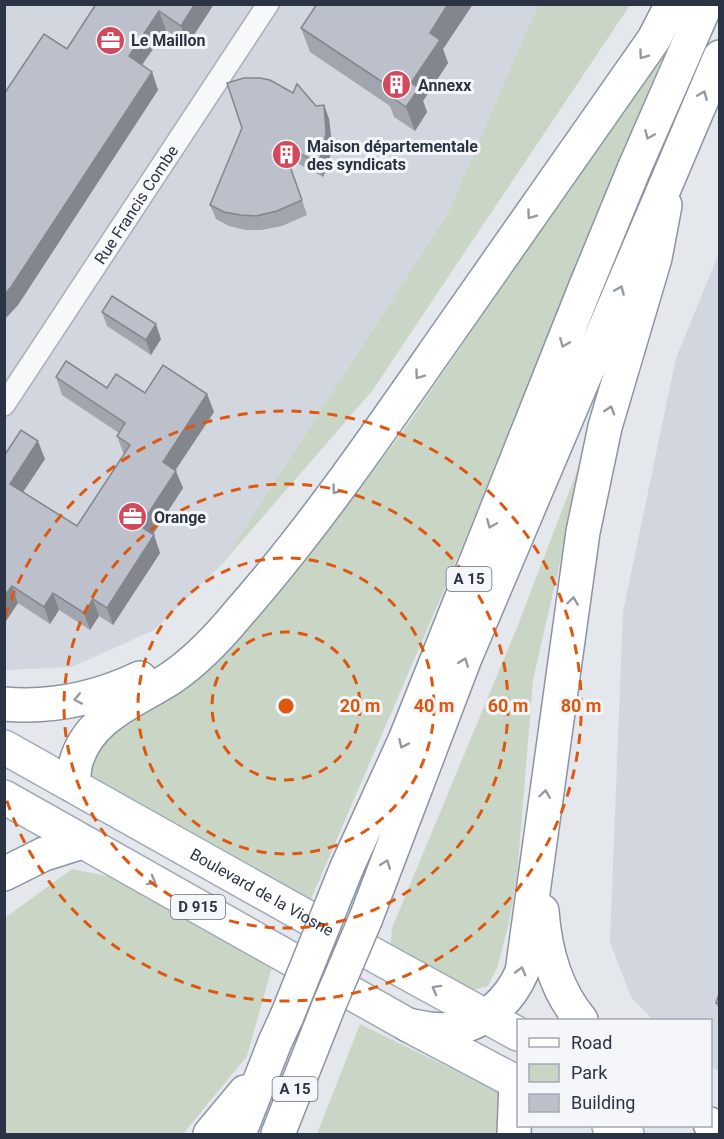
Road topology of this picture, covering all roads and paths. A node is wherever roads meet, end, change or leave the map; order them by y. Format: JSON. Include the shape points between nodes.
{"nodes":[{"id":1,"x":268,"y":4,"type":"edge"},
{"id":2,"x":672,"y":4,"type":"edge"},
{"id":3,"x":705,"y":4,"type":"edge"},
{"id":4,"x":720,"y":57,"type":"edge"},
{"id":5,"x":672,"y":168,"type":"junction"},
{"id":6,"x":4,"y":405,"type":"edge"},
{"id":7,"x":225,"y":629,"type":"junction"},
{"id":8,"x":4,"y":704,"type":"edge"},
{"id":9,"x":4,"y":747,"type":"edge"},
{"id":10,"x":73,"y":785,"type":"junction"},
{"id":11,"x":4,"y":797,"type":"edge"},
{"id":12,"x":82,"y":842,"type":"junction"},
{"id":13,"x":189,"y":851,"type":"junction"},
{"id":14,"x":537,"y":852,"type":"junction"},
{"id":15,"x":4,"y":874,"type":"edge"},
{"id":16,"x":486,"y":1017,"type":"junction"},
{"id":17,"x":580,"y":1019,"type":"edge"},
{"id":18,"x":408,"y":1025,"type":"junction"},
{"id":19,"x":517,"y":1033,"type":"edge"},
{"id":20,"x":312,"y":1044,"type":"junction"},
{"id":21,"x":264,"y":1070,"type":"junction"},
{"id":22,"x":517,"y":1082,"type":"edge"},
{"id":23,"x":613,"y":1127,"type":"edge"},
{"id":24,"x":706,"y":1127,"type":"edge"},
{"id":25,"x":720,"y":1132,"type":"edge"},
{"id":26,"x":210,"y":1134,"type":"edge"},
{"id":27,"x":239,"y":1134,"type":"edge"},
{"id":28,"x":278,"y":1134,"type":"edge"},
{"id":29,"x":300,"y":1134,"type":"edge"},
{"id":30,"x":514,"y":1134,"type":"edge"},
{"id":31,"x":627,"y":1134,"type":"edge"}],
"edges":[{"from":1,"to":6,"type":"street","name":"Rue Francis Combe"},
{"from":2,"to":7,"type":"main road","one_way":true,"via":[[654,39],[372,443],[273,574]]},
{"from":3,"to":21,"type":"main road","number":"A 15","one_way":true,"bridge":true,"via":[[598,256],[405,740],[347,867]]},
{"from":5,"to":4,"type":"main road","number":"A 15","one_way":true},
{"from":14,"to":5,"type":"main road","one_way":true,"via":[[583,532],[605,427],[655,258]]},
{"from":20,"to":5,"type":"main road","number":"A 15","one_way":true,"bridge":true,"via":[[366,918],[465,658]]},
{"from":7,"to":8,"type":"main road","one_way":true,"via":[[163,667],[116,689],[64,701]]},
{"from":7,"to":10,"type":"main road","via":[[190,663],[100,724],[77,760]]},
{"from":9,"to":10,"type":"main road","name":"Boulevard de la Viosne","number":"D 915"},
{"from":10,"to":12,"type":"main road"},
{"from":10,"to":13,"type":"main road","name":"Boulevard de la Viosne","number":"D 915"},
{"from":11,"to":12,"type":"main road","number":"D 915"},
{"from":12,"to":13,"type":"main road"},
{"from":12,"to":15,"type":"main road","via":[[44,854]]},
{"from":12,"to":18,"type":"main road","number":"D 915","one_way":true},
{"from":16,"to":13,"type":"main road","name":"Boulevard de la Viosne","number":"D 915","one_way":true},
{"from":16,"to":14,"type":"main road","one_way":true,"via":[[508,996],[522,972]]},
{"from":14,"to":17,"type":"main road","via":[[548,957],[562,994]]},
{"from":16,"to":18,"type":"main road","via":[[451,1029]]},
{"from":16,"to":19,"type":"main road","name":"Boulevard de la Viosne","number":"D 915"},
{"from":16,"to":22,"type":"main road","via":[[504,1036]]},
{"from":18,"to":22,"type":"main road","number":"D 915"},
{"from":20,"to":28,"type":"main road","number":"A 15"},
{"from":20,"to":29,"type":"main road"},
{"from":21,"to":26,"type":"main road"},
{"from":21,"to":27,"type":"main road","number":"A 15"},
{"from":22,"to":30,"type":"main road"},
{"from":23,"to":31,"type":"main road"},
{"from":24,"to":25,"type":"main road"}]}
